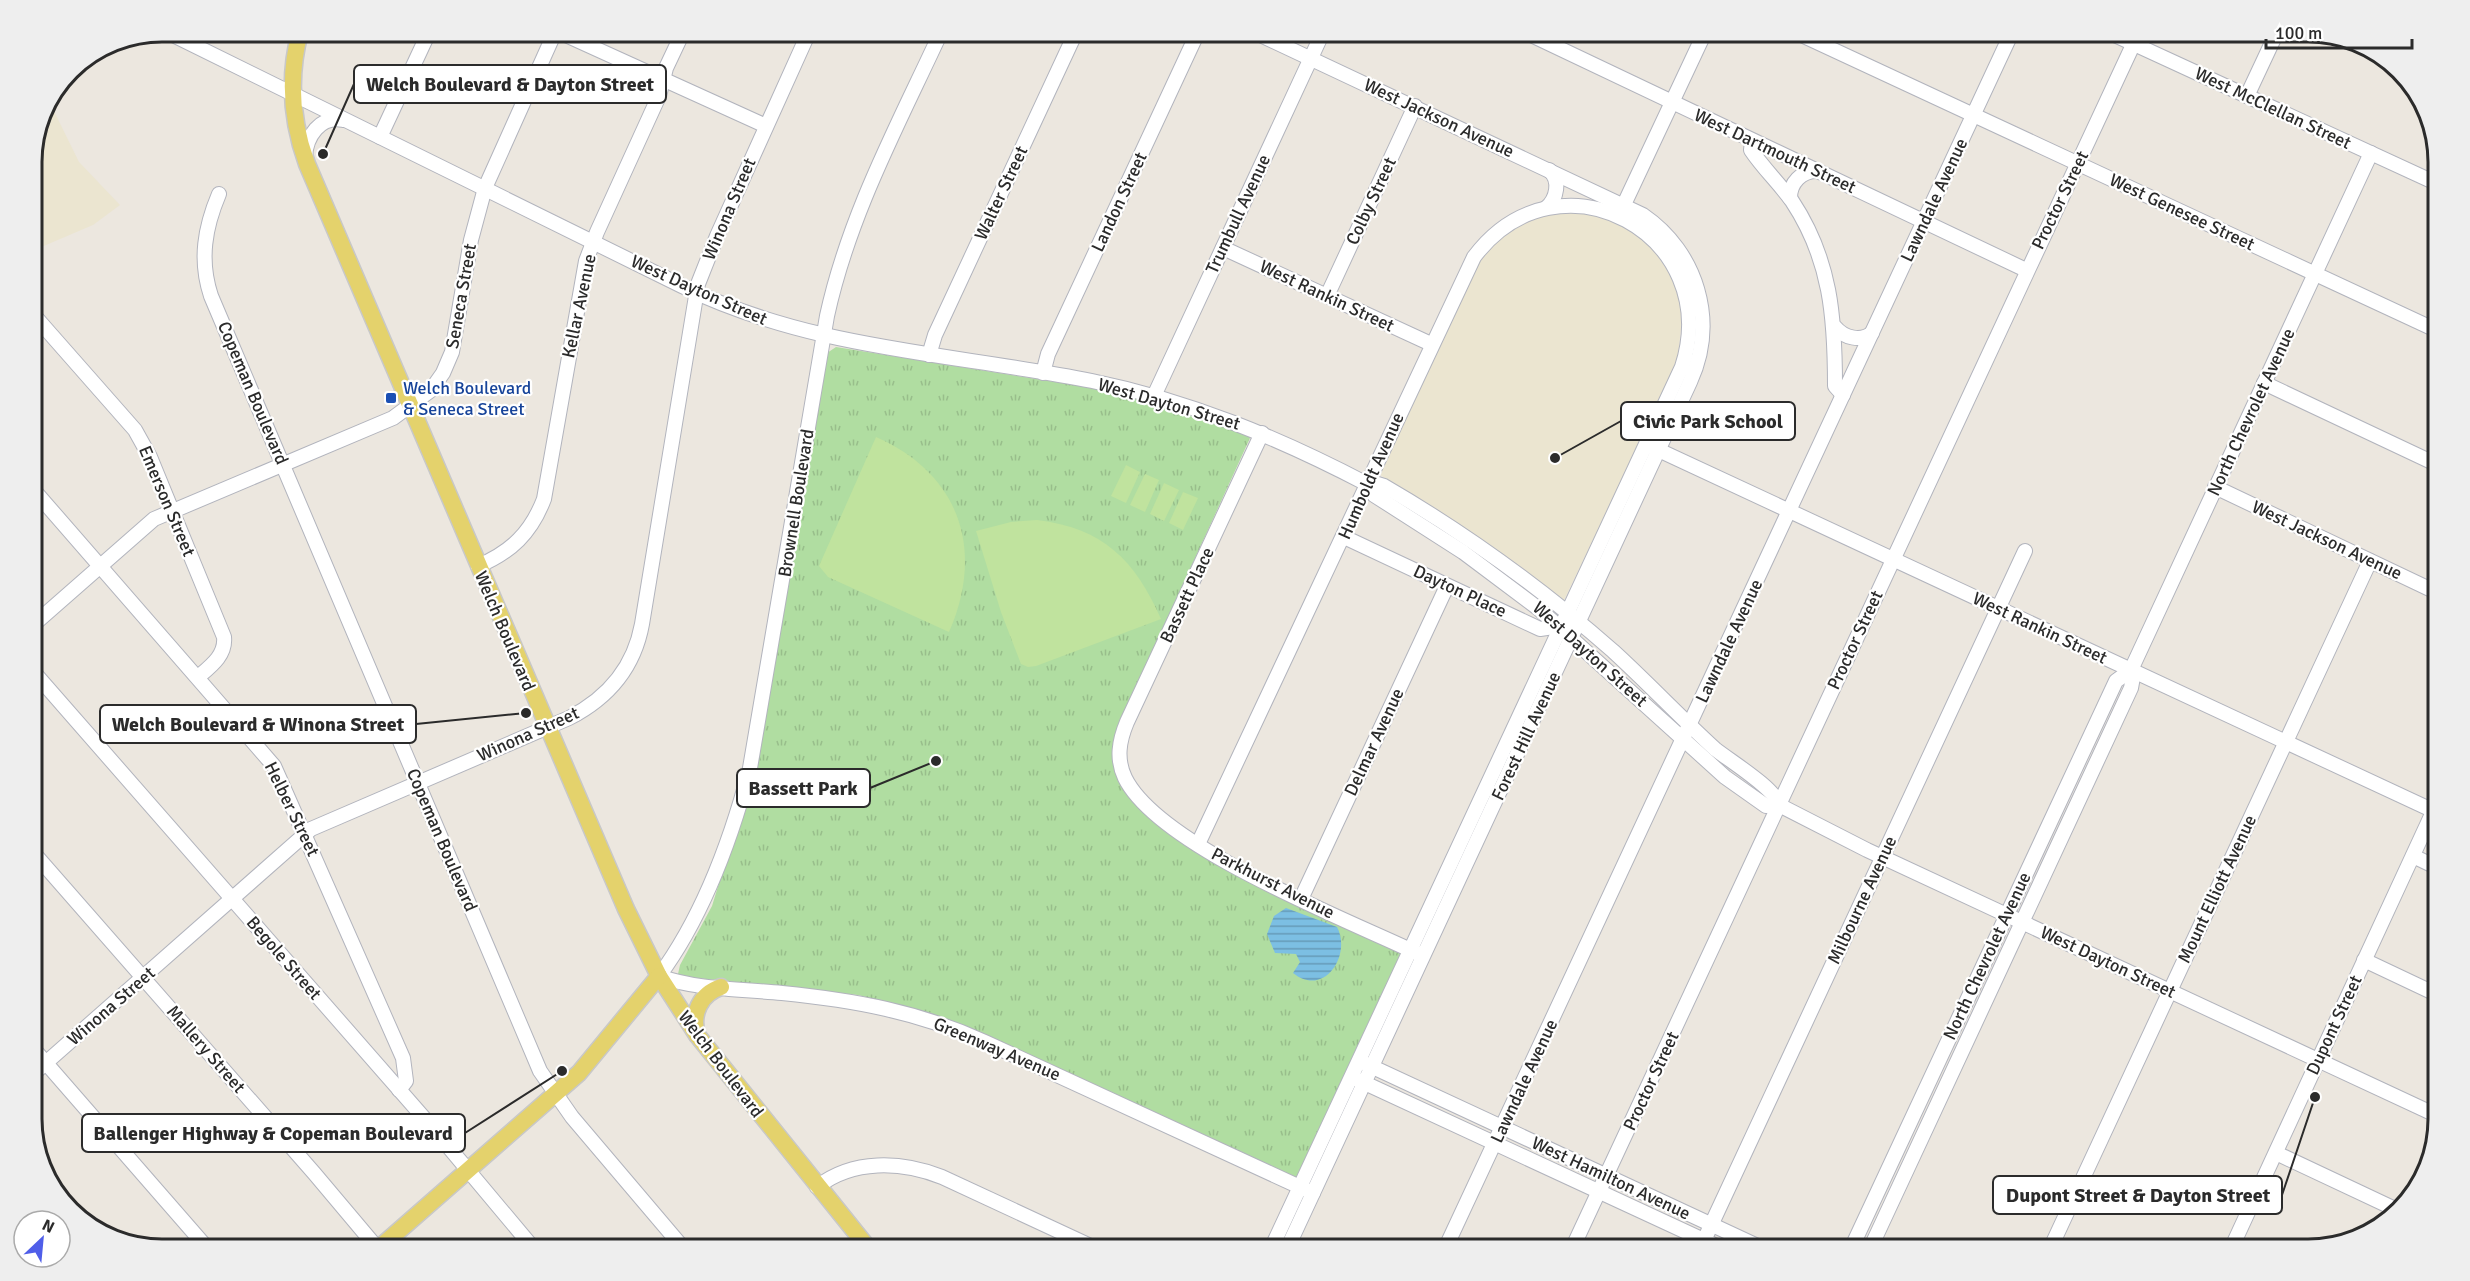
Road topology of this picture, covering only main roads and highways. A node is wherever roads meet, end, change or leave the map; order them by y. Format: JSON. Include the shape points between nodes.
{"nodes":[{"id":1,"x":298,"y":42,"type":"edge"},
{"id":2,"x":660,"y":976,"type":"junction"},
{"id":3,"x":720,"y":987,"type":"road end"},
{"id":4,"x":697,"y":1035,"type":"junction"},
{"id":5,"x":391,"y":1239,"type":"edge"},
{"id":6,"x":860,"y":1239,"type":"edge"}],
"edges":[{"from":1,"to":2,"type":"main road","name":"Welch Boulevard","via":[[292,94],[306,159],[602,856]]},
{"from":2,"to":4,"type":"main road","name":"Welch Boulevard"},
{"from":2,"to":5,"type":"main road","via":[[606,1043],[554,1095]]},
{"from":3,"to":4,"type":"main road","via":[[701,1001],[695,1019]]},
{"from":4,"to":6,"type":"main road","name":"Welch Boulevard"}]}
